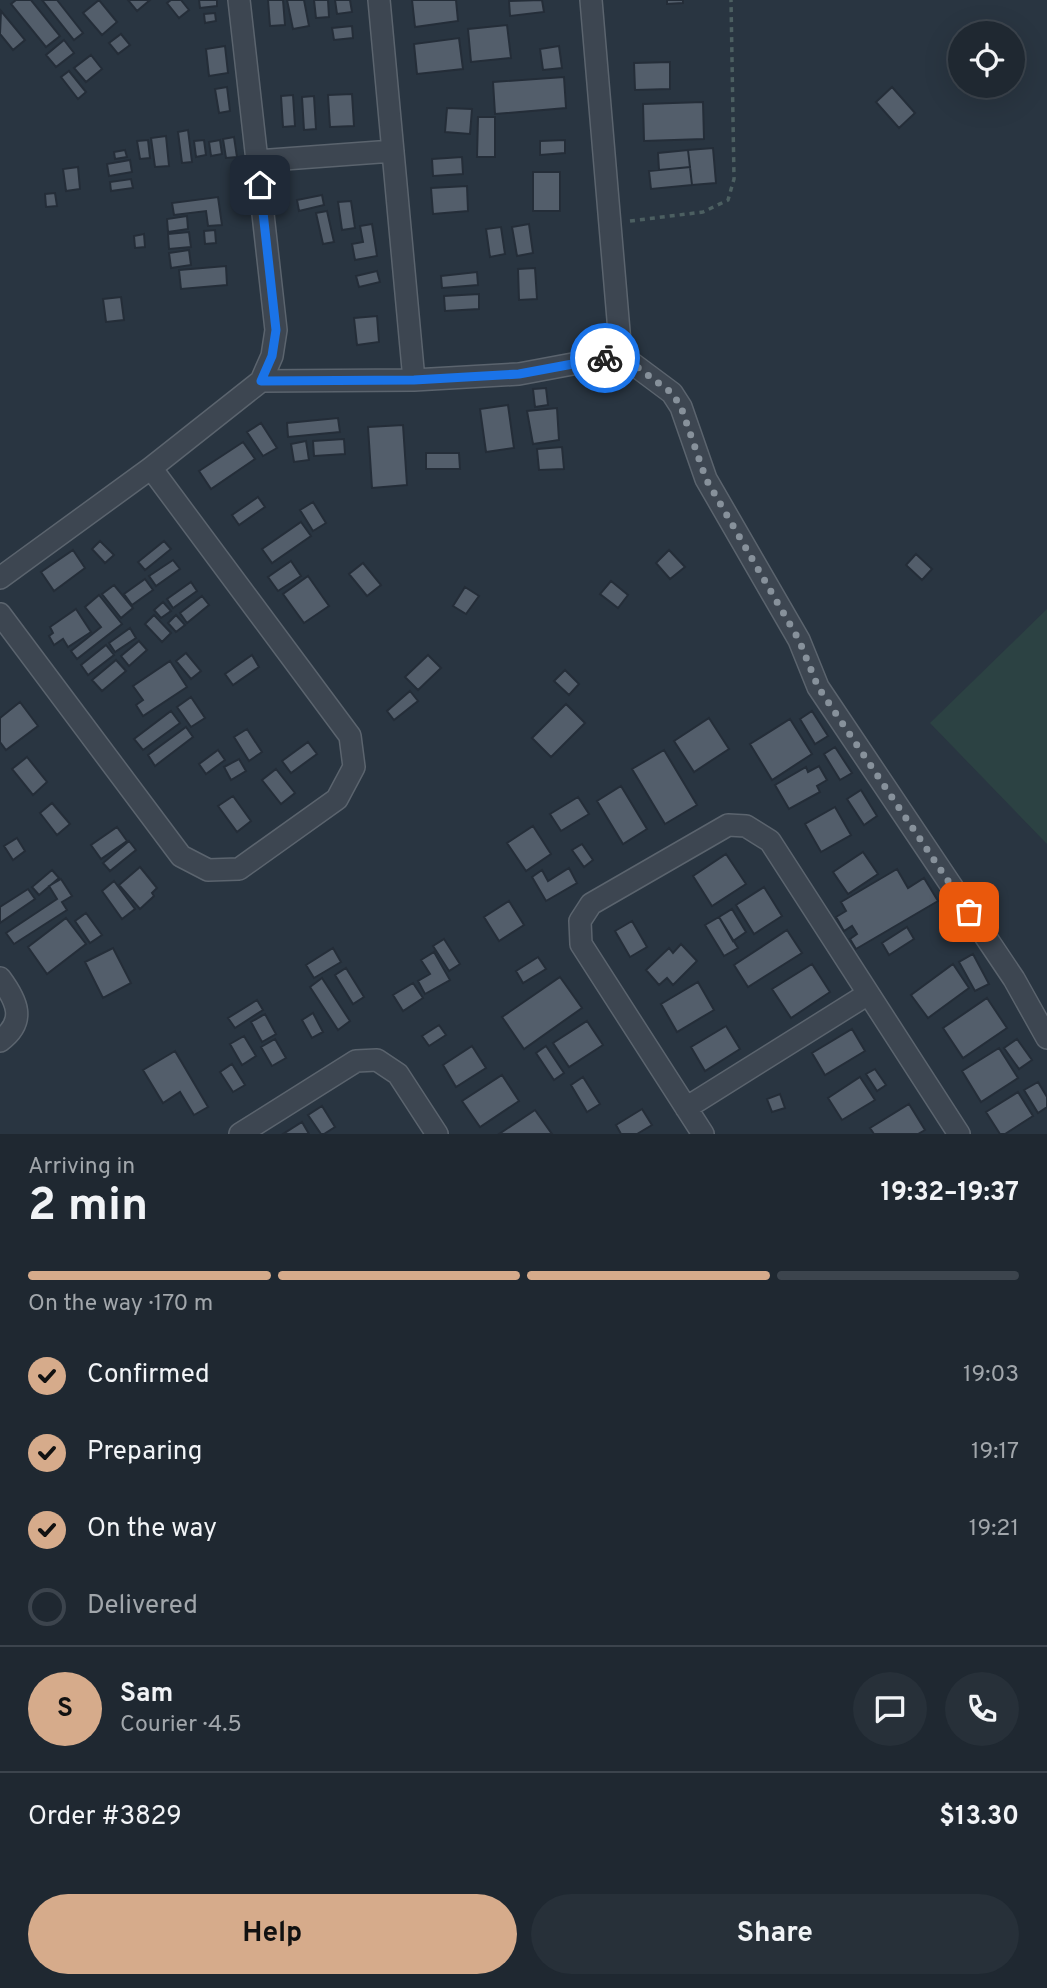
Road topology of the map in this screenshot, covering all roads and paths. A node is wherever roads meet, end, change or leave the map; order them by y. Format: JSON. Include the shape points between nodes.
{"nodes":[{"id":1,"x":239,"y":0,"type":"edge"},
{"id":2,"x":379,"y":0,"type":"edge"},
{"id":3,"x":591,"y":0,"type":"edge"},
{"id":4,"x":731,"y":0,"type":"edge"},
{"id":5,"x":393,"y":151,"type":"junction"},
{"id":6,"x":257,"y":161,"type":"junction"},
{"id":7,"x":610,"y":223,"type":"junction"},
{"id":8,"x":621,"y":355,"type":"junction"},
{"id":9,"x":414,"y":380,"type":"junction"},
{"id":10,"x":261,"y":381,"type":"junction"},
{"id":11,"x":151,"y":468,"type":"junction"},
{"id":12,"x":0,"y":578,"type":"edge"},
{"id":13,"x":0,"y":614,"type":"edge"},
{"id":14,"x":0,"y":978,"type":"edge"},
{"id":15,"x":868,"y":994,"type":"junction"},
{"id":16,"x":1047,"y":1038,"type":"edge"},
{"id":17,"x":0,"y":1041,"type":"edge"},
{"id":18,"x":686,"y":1108,"type":"junction"},
{"id":19,"x":240,"y":1134,"type":"edge"},
{"id":20,"x":437,"y":1134,"type":"edge"},
{"id":21,"x":703,"y":1134,"type":"edge"},
{"id":22,"x":959,"y":1134,"type":"edge"}],
"edges":[{"from":1,"to":6,"type":"street"},
{"from":2,"to":5,"type":"street"},
{"from":3,"to":7,"type":"street"},
{"from":4,"to":7,"type":"path","via":[[734,179],[728,201],[703,212]]},
{"from":5,"to":6,"type":"street"},
{"from":5,"to":9,"type":"street"},
{"from":6,"to":10,"type":"street","via":[[276,330]]},
{"from":7,"to":8,"type":"street"},
{"from":8,"to":9,"type":"street","via":[[519,374]]},
{"from":8,"to":16,"type":"street","via":[[672,393],[681,407],[706,479],[799,640],[818,687],[1014,979]]},
{"from":9,"to":10,"type":"street"},
{"from":10,"to":11,"type":"street"},
{"from":11,"to":12,"type":"street"},
{"from":11,"to":13,"type":"street","via":[[350,736],[354,767],[337,799],[239,869],[208,870],[181,856]]},
{"from":14,"to":17,"type":"street","via":[[15,999],[19,1015],[10,1034]]},
{"from":15,"to":18,"type":"street"},
{"from":15,"to":18,"type":"street","via":[[770,841],[746,826],[728,825],[591,904],[580,921],[581,944]]},
{"from":15,"to":22,"type":"street"},
{"from":18,"to":21,"type":"street"},
{"from":19,"to":20,"type":"street","via":[[356,1061],[377,1060],[398,1074]]}]}
